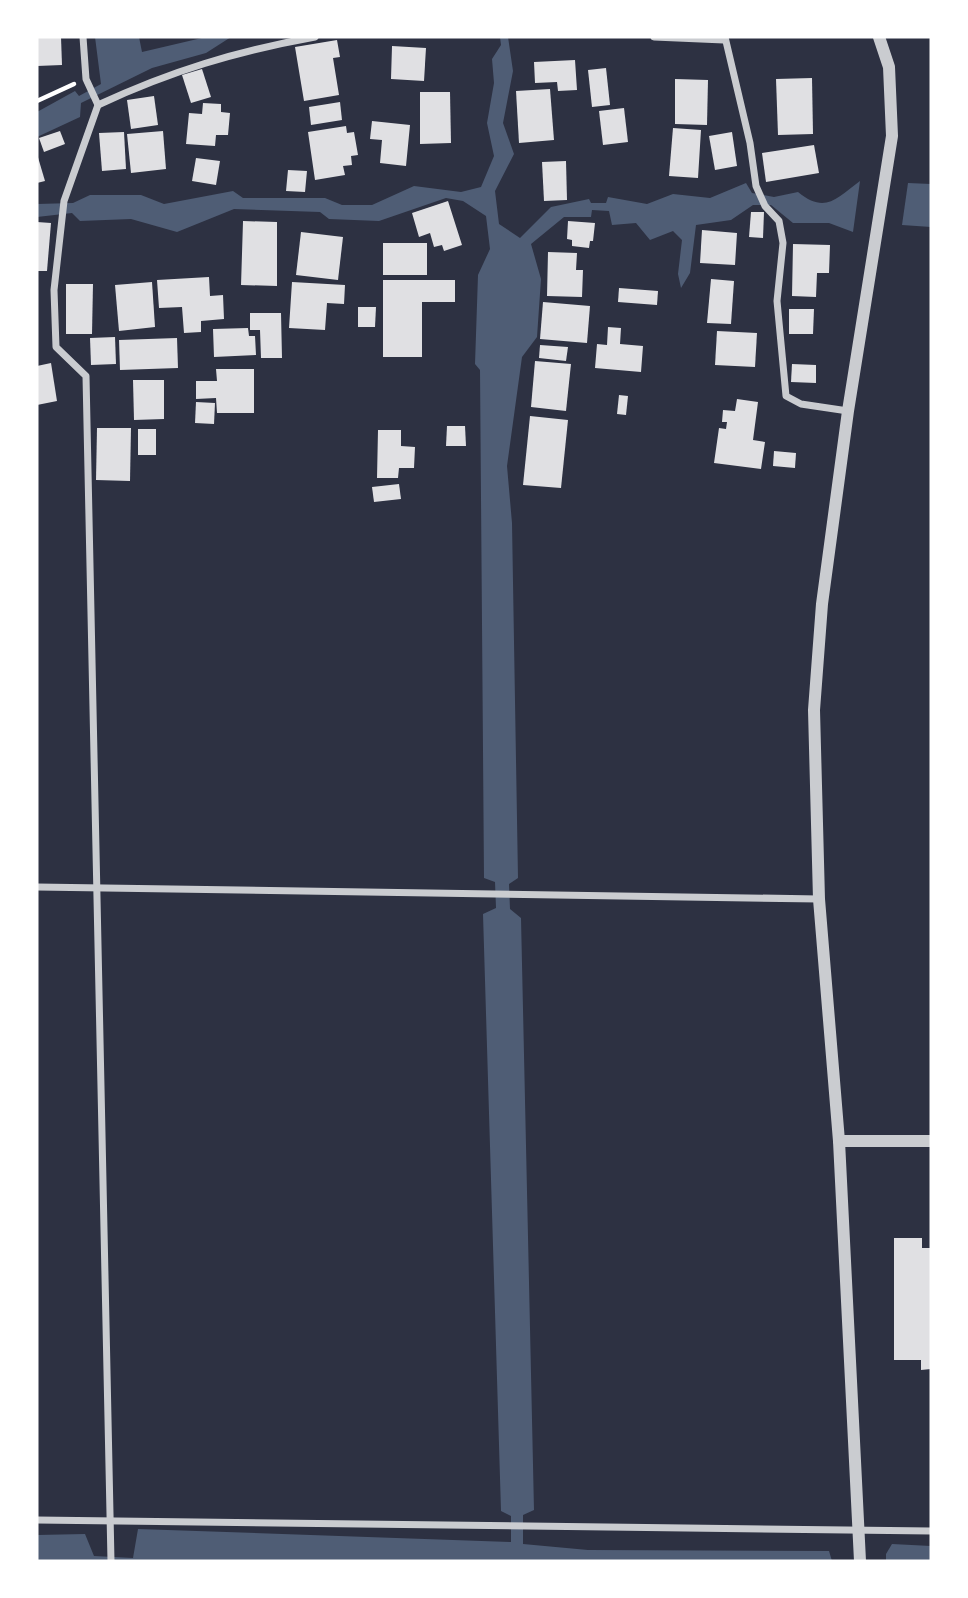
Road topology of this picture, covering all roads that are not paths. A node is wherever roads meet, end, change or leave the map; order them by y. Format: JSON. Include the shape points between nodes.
{"nodes":[{"id":1,"x":83,"y":37,"type":"edge"},
{"id":2,"x":315,"y":37,"type":"edge"},
{"id":3,"x":654,"y":37,"type":"edge"},
{"id":4,"x":879,"y":37,"type":"edge"},
{"id":5,"x":725,"y":38,"type":"edge"},
{"id":6,"x":97,"y":102,"type":"junction"},
{"id":7,"x":848,"y":411,"type":"junction"},
{"id":8,"x":98,"y":886,"type":"junction"},
{"id":9,"x":37,"y":887,"type":"edge"},
{"id":10,"x":818,"y":900,"type":"junction"},
{"id":11,"x":839,"y":1141,"type":"junction"},
{"id":12,"x":931,"y":1141,"type":"edge"},
{"id":13,"x":110,"y":1519,"type":"junction"},
{"id":14,"x":37,"y":1520,"type":"edge"},
{"id":15,"x":861,"y":1530,"type":"junction"},
{"id":16,"x":931,"y":1531,"type":"edge"},
{"id":17,"x":111,"y":1561,"type":"edge"},
{"id":18,"x":860,"y":1561,"type":"edge"}],
"edges":[{"from":1,"to":6,"type":"street","via":[[88,82]]},
{"from":2,"to":6,"type":"street","via":[[237,53],[157,77]]},
{"from":3,"to":5,"type":"street"},
{"from":4,"to":7,"type":"street","via":[[889,67],[892,136]]},
{"from":5,"to":7,"type":"street","via":[[758,191],[779,221],[783,243],[777,301],[786,396],[801,404]]},
{"from":6,"to":8,"type":"street","via":[[64,201],[54,290],[56,347],[86,376]]},
{"from":7,"to":10,"type":"street","via":[[822,604],[814,710]]},
{"from":8,"to":9,"type":"street"},
{"from":8,"to":10,"type":"street"},
{"from":8,"to":13,"type":"street"},
{"from":10,"to":11,"type":"street"},
{"from":11,"to":12,"type":"street"},
{"from":11,"to":15,"type":"street"},
{"from":13,"to":14,"type":"street"},
{"from":13,"to":15,"type":"street"},
{"from":13,"to":17,"type":"street"},
{"from":15,"to":16,"type":"street"},
{"from":15,"to":18,"type":"street"}]}
